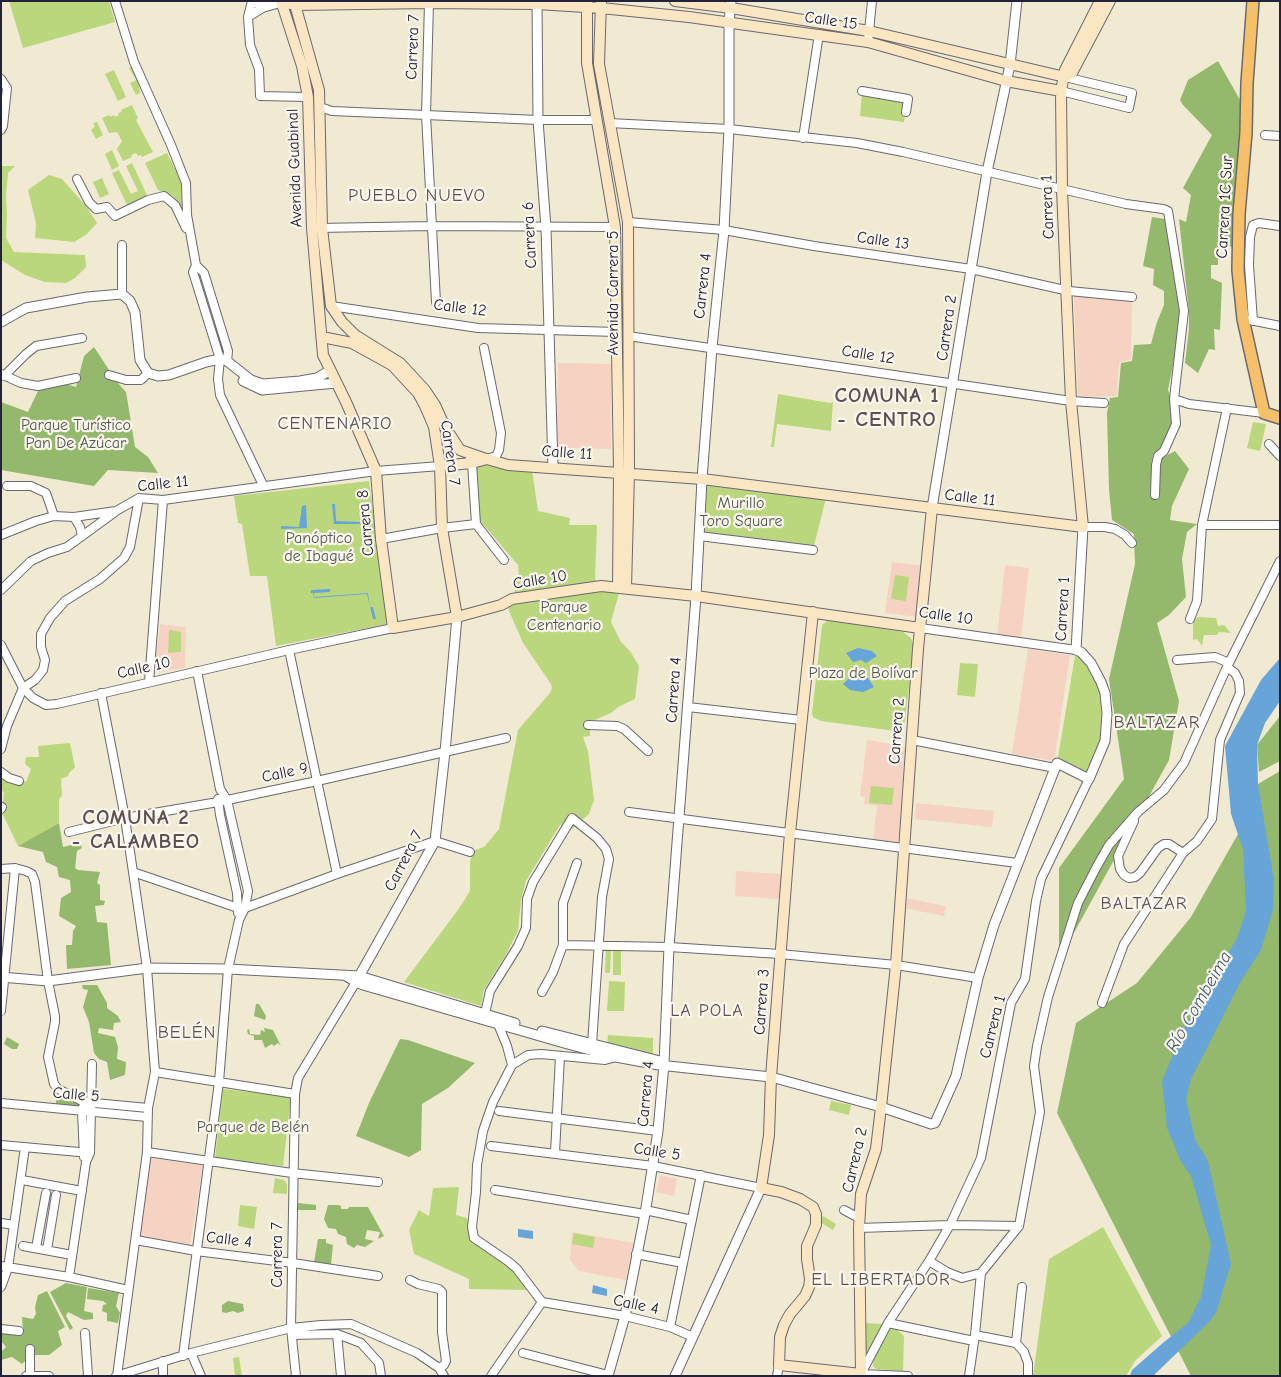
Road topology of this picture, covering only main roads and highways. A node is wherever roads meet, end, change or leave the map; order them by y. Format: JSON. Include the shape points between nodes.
{"nodes":[{"id":1,"x":674,"y":1,"type":"edge"},
{"id":2,"x":1100,"y":1,"type":"edge"},
{"id":3,"x":1110,"y":1,"type":"edge"},
{"id":4,"x":1252,"y":1,"type":"edge"},
{"id":5,"x":282,"y":2,"type":"edge"},
{"id":6,"x":429,"y":2,"type":"edge"},
{"id":7,"x":294,"y":3,"type":"edge"},
{"id":8,"x":537,"y":3,"type":"edge"},
{"id":9,"x":587,"y":4,"type":"edge"},
{"id":10,"x":601,"y":4,"type":"edge"},
{"id":11,"x":731,"y":4,"type":"edge"},
{"id":12,"x":868,"y":36,"type":"junction"},
{"id":13,"x":1065,"y":77,"type":"junction"},
{"id":14,"x":1061,"y":91,"type":"junction"},
{"id":15,"x":317,"y":228,"type":"junction"},
{"id":16,"x":322,"y":337,"type":"junction"},
{"id":17,"x":353,"y":339,"type":"junction"},
{"id":18,"x":1280,"y":418,"type":"edge"},
{"id":19,"x":469,"y":458,"type":"junction"},
{"id":20,"x":440,"y":466,"type":"junction"},
{"id":21,"x":624,"y":473,"type":"junction"},
{"id":22,"x":932,"y":508,"type":"junction"},
{"id":23,"x":1083,"y":527,"type":"joint"},
{"id":24,"x":622,"y":588,"type":"junction"},
{"id":25,"x":812,"y":612,"type":"junction"},
{"id":26,"x":457,"y":617,"type":"junction"},
{"id":27,"x":393,"y":628,"type":"joint"},
{"id":28,"x":920,"y":628,"type":"junction"},
{"id":29,"x":761,"y":1188,"type":"joint"},
{"id":30,"x":778,"y":1370,"type":"edge"},
{"id":31,"x":861,"y":1375,"type":"edge"}],
"edges":[{"from":1,"to":11,"type":"main road","name":"Calle 15"},
{"from":2,"to":13,"type":"main road","name":"Carrera 1","via":[[1065,70]]},
{"from":3,"to":13,"type":"main road","name":"Carrera 1","via":[[1072,73]]},
{"from":4,"to":18,"type":"main road","name":"Carrera 1C Sur","via":[[1238,270],[1264,413]]},
{"from":5,"to":7,"type":"main road","name":"Calle 15"},
{"from":5,"to":15,"type":"main road","name":"Avenida Guabinal","via":[[308,97]]},
{"from":6,"to":7,"type":"main road","name":"Calle 15"},
{"from":6,"to":8,"type":"main road","name":"Calle 15"},
{"from":7,"to":15,"type":"main road","name":"Avenida Guabinal","via":[[319,90]]},
{"from":8,"to":9,"type":"main road","name":"Calle 15"},
{"from":9,"to":10,"type":"main road","name":"Calle 15"},
{"from":9,"to":21,"type":"main road","name":"Avenida Carrera 5","via":[[587,63],[615,227]]},
{"from":10,"to":12,"type":"main road","name":"Calle 15","via":[[819,34]]},
{"from":10,"to":21,"type":"main road","name":"Avenida Carrera 5","via":[[599,64],[628,222]]},
{"from":11,"to":12,"type":"main road","name":"Calle 15"},
{"from":12,"to":13,"type":"main road","name":"Calle 15"},
{"from":12,"to":14,"type":"main road","name":"Calle 15","via":[[1006,81]]},
{"from":13,"to":14,"type":"main road","name":"Carrera 1"},
{"from":14,"to":23,"type":"main road","name":"Carrera 1","via":[[1071,402]]},
{"from":15,"to":16,"type":"main road","name":"Avenida Guabinal"},
{"from":15,"to":17,"type":"main road","name":"Avenida Guabinal","via":[[331,306]]},
{"from":16,"to":17,"type":"main road","name":"Carrera 7"},
{"from":16,"to":27,"type":"main road","name":"Carrera 8","via":[[323,355],[329,370],[376,471]]},
{"from":17,"to":19,"type":"main road","via":[[400,362],[425,390],[456,445]]},
{"from":17,"to":20,"type":"main road","name":"Carrera 7","via":[[392,365],[418,393],[434,427]]},
{"from":19,"to":20,"type":"main road","name":"Calle 11"},
{"from":19,"to":21,"type":"main road","name":"Calle 11","via":[[508,465]]},
{"from":20,"to":26,"type":"main road","name":"Carrera 7","via":[[442,528]]},
{"from":21,"to":22,"type":"main road","name":"Calle 11","via":[[702,479]]},
{"from":21,"to":24,"type":"main road","name":"Avenida Carrera 5"},
{"from":22,"to":23,"type":"main road","name":"Calle 11"},
{"from":22,"to":28,"type":"main road","name":"Carrera 2"},
{"from":24,"to":25,"type":"main road","name":"Calle 10"},
{"from":24,"to":26,"type":"main road","name":"Calle 10","via":[[594,587],[517,598]]},
{"from":25,"to":28,"type":"main road","name":"Calle 10"},
{"from":25,"to":29,"type":"main road","name":"Carrera 3","via":[[780,954],[769,1135]]},
{"from":26,"to":27,"type":"main road","name":"Calle 10"},
{"from":28,"to":31,"type":"main road","name":"Carrera 2","via":[[896,965],[876,1149],[861,1194]]},
{"from":29,"to":30,"type":"main road","name":"Calle 5","via":[[800,1199],[816,1210],[816,1225],[807,1246],[809,1288],[784,1325]]},
{"from":30,"to":31,"type":"main road"}]}
